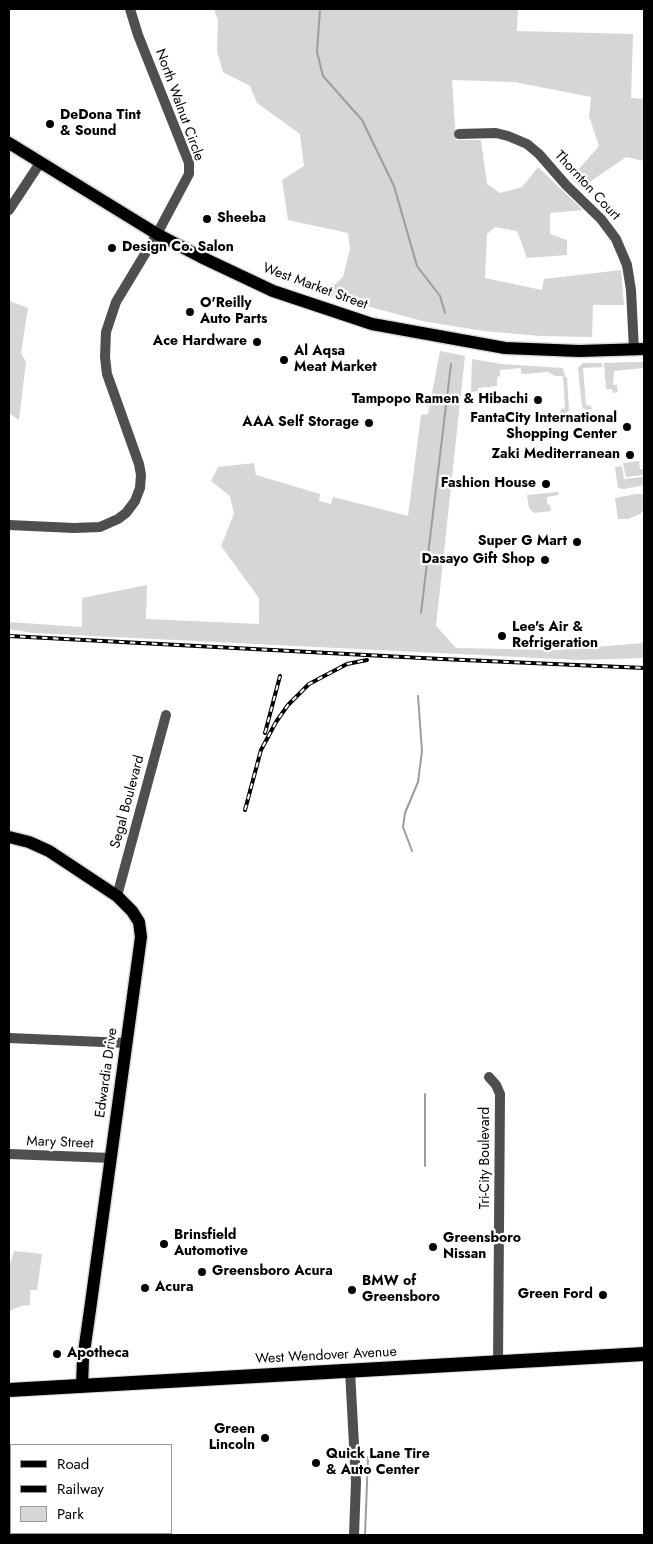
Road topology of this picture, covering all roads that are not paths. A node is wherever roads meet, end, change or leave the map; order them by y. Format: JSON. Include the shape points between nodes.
{"nodes":[{"id":1,"x":130,"y":9,"type":"edge"},
{"id":2,"x":459,"y":134,"type":"dead end"},
{"id":3,"x":9,"y":143,"type":"edge"},
{"id":4,"x":40,"y":163,"type":"junction"},
{"id":5,"x":9,"y":210,"type":"edge"},
{"id":6,"x":157,"y":234,"type":"junction"},
{"id":7,"x":639,"y":349,"type":"edge"},
{"id":8,"x":9,"y":525,"type":"edge"},
{"id":9,"x":166,"y":715,"type":"dead end"},
{"id":10,"x":9,"y":837,"type":"edge"},
{"id":11,"x":117,"y":896,"type":"junction"},
{"id":12,"x":9,"y":1038,"type":"edge"},
{"id":13,"x":126,"y":1043,"type":"junction"},
{"id":14,"x":489,"y":1077,"type":"dead end"},
{"id":15,"x":9,"y":1154,"type":"edge"},
{"id":16,"x":111,"y":1158,"type":"junction"},
{"id":17,"x":644,"y":1354,"type":"edge"},
{"id":18,"x":498,"y":1363,"type":"junction"},
{"id":19,"x":350,"y":1371,"type":"junction"},
{"id":20,"x":82,"y":1386,"type":"junction"},
{"id":21,"x":9,"y":1390,"type":"edge"},
{"id":22,"x":354,"y":1535,"type":"edge"}],
"edges":[{"from":1,"to":6,"type":"street","name":"North Walnut Circle","via":[[189,163],[189,174]]},
{"from":2,"to":7,"type":"street","name":"Thornton Court","via":[[496,133],[527,144],[601,219],[616,239],[627,265]]},
{"from":3,"to":4,"type":"main road","name":"West Market Street"},
{"from":4,"to":5,"type":"street"},
{"from":4,"to":6,"type":"main road","name":"West Market Street"},
{"from":6,"to":7,"type":"main road","name":"West Market Street","via":[[274,291],[372,324],[506,348]]},
{"from":6,"to":8,"type":"street","name":"North Walnut Circle","via":[[116,302],[105,340],[107,374],[139,464],[141,481],[135,501],[118,519],[100,527]]},
{"from":9,"to":11,"type":"street","name":"Segal Boulevard"},
{"from":10,"to":11,"type":"main road","name":"Edwardia Drive","via":[[49,851]]},
{"from":11,"to":13,"type":"main road","name":"Edwardia Drive","via":[[139,922],[141,937]]},
{"from":12,"to":13,"type":"street"},
{"from":13,"to":16,"type":"main road","name":"Edwardia Drive"},
{"from":14,"to":18,"type":"street","name":"Tri-City Boulevard","via":[[500,1094]]},
{"from":15,"to":16,"type":"street","name":"Mary Street"},
{"from":16,"to":20,"type":"main road","name":"Edwardia Drive"},
{"from":17,"to":18,"type":"highway","name":"West Wendover Avenue"},
{"from":18,"to":19,"type":"highway","name":"West Wendover Avenue"},
{"from":19,"to":20,"type":"highway","name":"West Wendover Avenue"},
{"from":19,"to":22,"type":"street","via":[[356,1482]]},
{"from":20,"to":21,"type":"highway","name":"West Wendover Avenue"}]}
